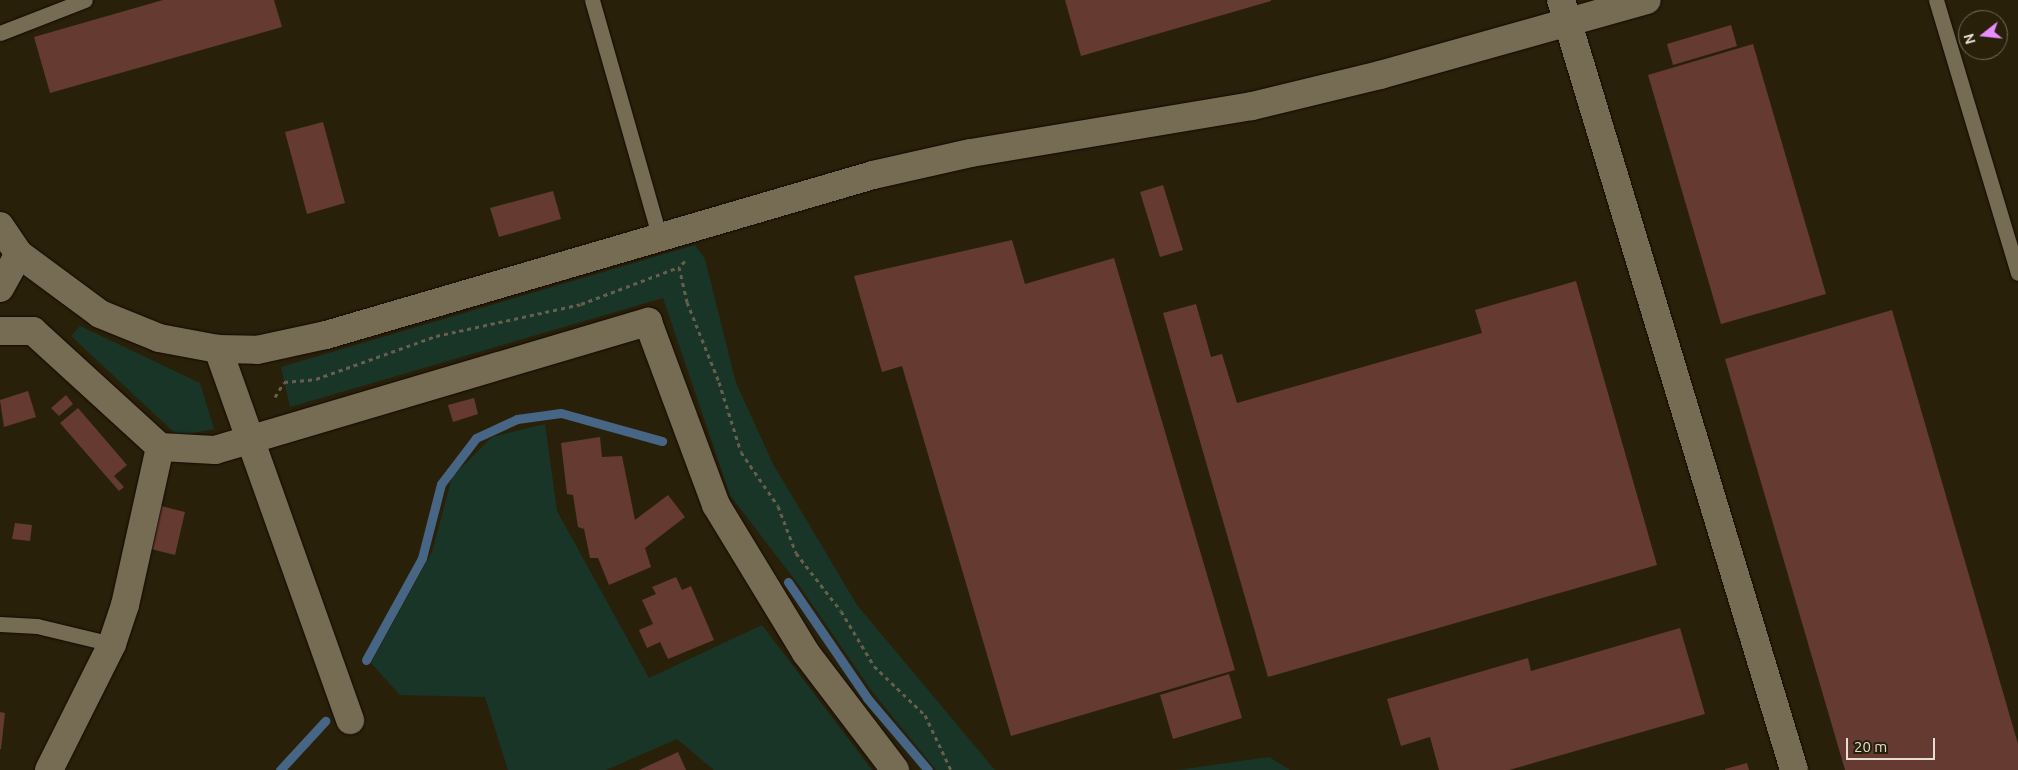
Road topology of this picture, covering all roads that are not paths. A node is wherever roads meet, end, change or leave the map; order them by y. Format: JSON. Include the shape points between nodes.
{"nodes":[{"id":1,"x":85,"y":0,"type":"edge"},
{"id":2,"x":592,"y":0,"type":"edge"},
{"id":3,"x":1647,"y":0,"type":"edge"},
{"id":4,"x":1936,"y":0,"type":"edge"},
{"id":5,"x":1564,"y":12,"type":"edge"},
{"id":6,"x":0,"y":33,"type":"edge"},
{"id":7,"x":0,"y":226,"type":"edge"},
{"id":8,"x":660,"y":238,"type":"junction"},
{"id":9,"x":18,"y":254,"type":"junction"},
{"id":10,"x":2018,"y":274,"type":"edge"},
{"id":11,"x":0,"y":288,"type":"edge"},
{"id":12,"x":0,"y":331,"type":"edge"},
{"id":13,"x":218,"y":349,"type":"junction"},
{"id":14,"x":251,"y":439,"type":"junction"},
{"id":15,"x":160,"y":447,"type":"junction"},
{"id":16,"x":0,"y":624,"type":"edge"},
{"id":17,"x":112,"y":644,"type":"junction"},
{"id":18,"x":350,"y":720,"type":"dead end"},
{"id":19,"x":49,"y":770,"type":"edge"},
{"id":20,"x":895,"y":770,"type":"edge"},
{"id":21,"x":1794,"y":770,"type":"edge"}],
"edges":[{"from":1,"to":6,"type":"lane"},
{"from":2,"to":8,"type":"lane"},
{"from":3,"to":5,"type":"street"},
{"from":4,"to":10,"type":"lane"},
{"from":5,"to":8,"type":"street","via":[[1380,76],[1252,106],[971,153],[873,175]]},
{"from":5,"to":21,"type":"street"},
{"from":7,"to":9,"type":"street"},
{"from":8,"to":13,"type":"street","via":[[326,335],[257,350]]},
{"from":9,"to":11,"type":"street"},
{"from":9,"to":13,"type":"street","via":[[100,314],[159,338]]},
{"from":12,"to":15,"type":"street","via":[[33,331]]},
{"from":13,"to":14,"type":"street"},
{"from":14,"to":15,"type":"street","via":[[215,450]]},
{"from":14,"to":18,"type":"street"},
{"from":14,"to":20,"type":"street","via":[[648,322],[716,505],[806,653]]},
{"from":15,"to":17,"type":"street","via":[[125,605]]},
{"from":16,"to":17,"type":"lane","via":[[37,626]]},
{"from":17,"to":19,"type":"street"}]}
